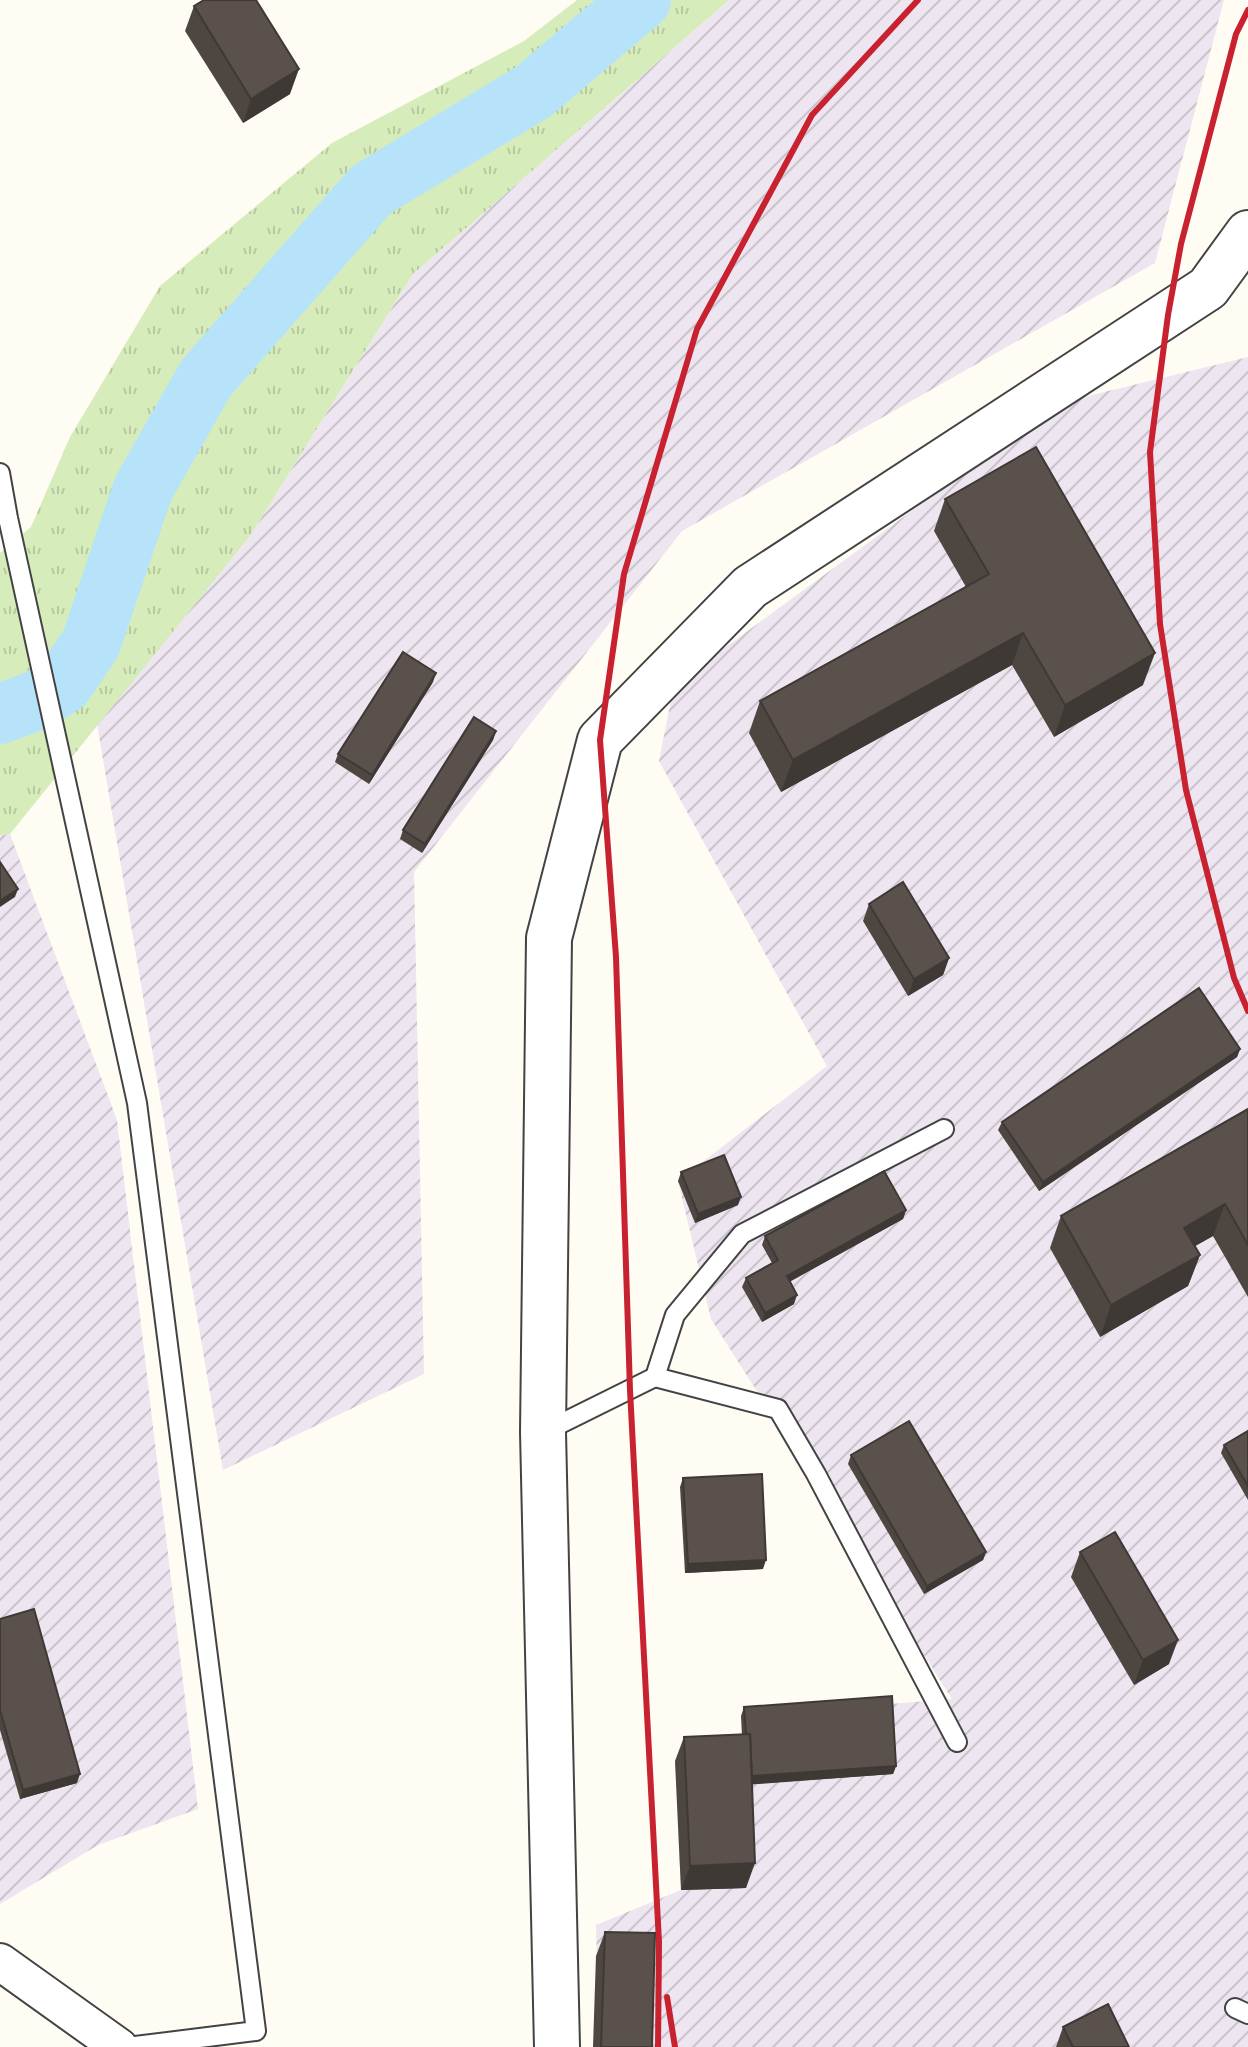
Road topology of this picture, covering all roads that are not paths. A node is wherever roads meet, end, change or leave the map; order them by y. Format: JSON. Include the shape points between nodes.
{"nodes":[{"id":1,"x":1248,"y":233,"type":"edge"},
{"id":2,"x":0,"y":473,"type":"edge"},
{"id":3,"x":944,"y":1129,"type":"dead end"},
{"id":4,"x":655,"y":1377,"type":"junction"},
{"id":5,"x":543,"y":1432,"type":"junction"},
{"id":6,"x":957,"y":1742,"type":"dead end"},
{"id":7,"x":0,"y":1962,"type":"edge"},
{"id":8,"x":258,"y":2039,"type":"edge"},
{"id":9,"x":119,"y":2047,"type":"edge"},
{"id":10,"x":127,"y":2047,"type":"edge"},
{"id":11,"x":557,"y":2047,"type":"edge"}],
"edges":[{"from":1,"to":5,"type":"street","via":[[1208,288],[750,587],[600,740],[549,938]]},
{"from":2,"to":8,"type":"lane","via":[[137,1103]]},
{"from":3,"to":4,"type":"lane","via":[[742,1234],[675,1315]]},
{"from":4,"to":5,"type":"lane"},
{"from":4,"to":6,"type":"lane","via":[[778,1409]]},
{"from":5,"to":11,"type":"street"},
{"from":7,"to":9,"type":"street"},
{"from":8,"to":10,"type":"lane"}]}
